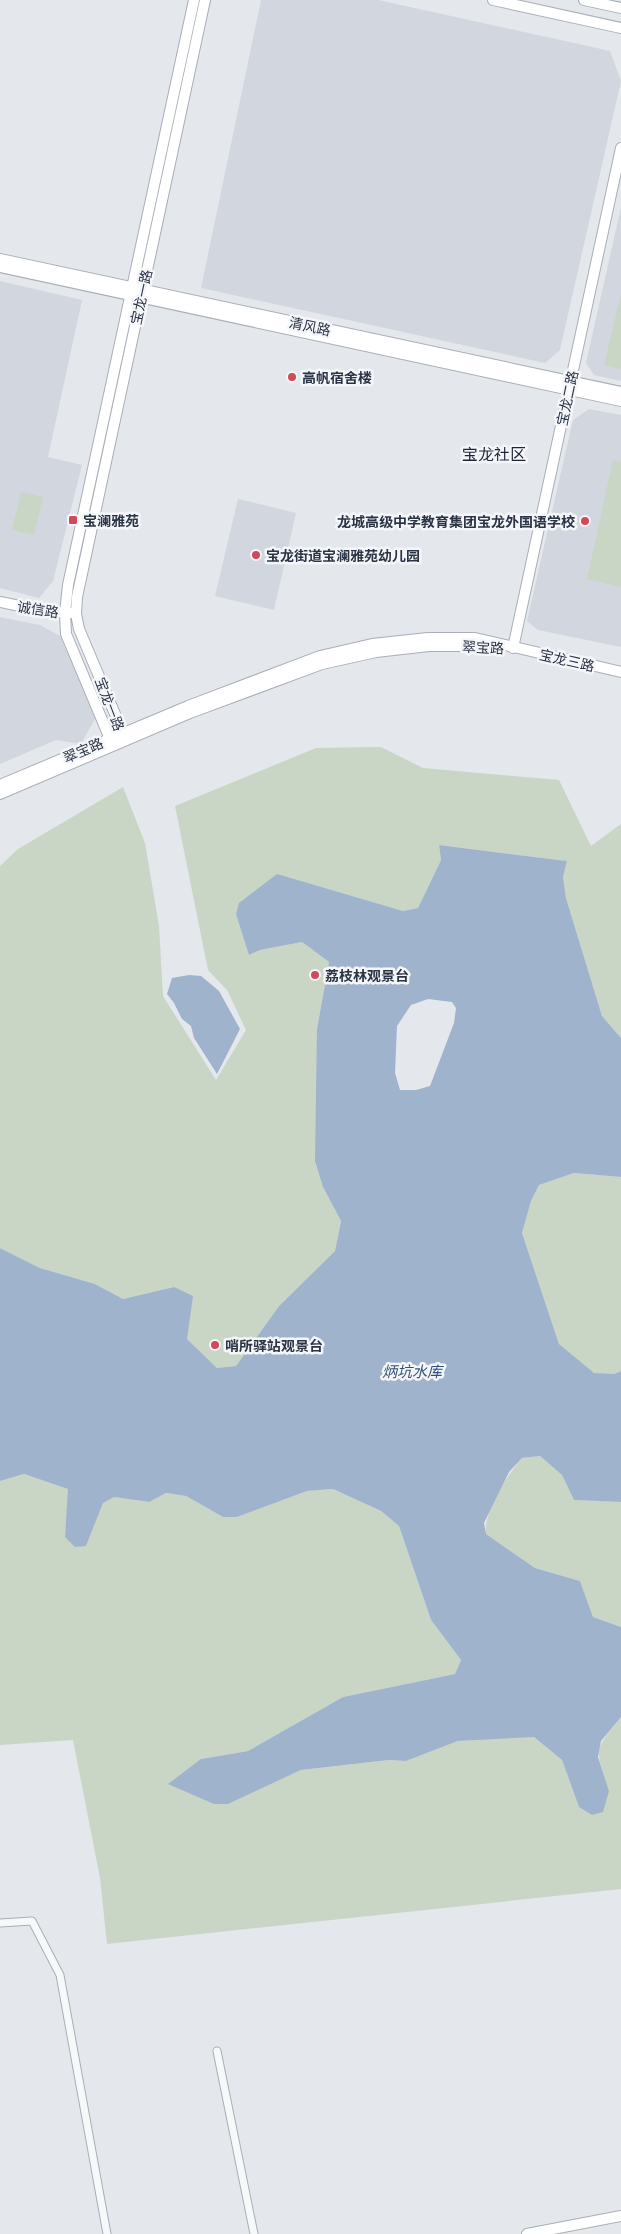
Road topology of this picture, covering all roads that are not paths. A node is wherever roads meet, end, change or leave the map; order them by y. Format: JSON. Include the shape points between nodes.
{"nodes":[{"id":1,"x":194,"y":0,"type":"edge"},
{"id":2,"x":205,"y":0,"type":"edge"},
{"id":3,"x":493,"y":0,"type":"edge"},
{"id":4,"x":584,"y":0,"type":"edge"},
{"id":5,"x":621,"y":8,"type":"edge"},
{"id":6,"x":608,"y":25,"type":"junction"},
{"id":7,"x":621,"y":28,"type":"edge"},
{"id":8,"x":621,"y":33,"type":"edge"},
{"id":9,"x":621,"y":148,"type":"edge"},
{"id":10,"x":0,"y":259,"type":"edge"},
{"id":11,"x":0,"y":268,"type":"edge"},
{"id":12,"x":137,"y":293,"type":"junction"},
{"id":13,"x":569,"y":386,"type":"junction"},
{"id":14,"x":621,"y":392,"type":"edge"},
{"id":15,"x":621,"y":401,"type":"edge"},
{"id":16,"x":0,"y":602,"type":"edge"},
{"id":17,"x":64,"y":613,"type":"junction"},
{"id":18,"x":76,"y":614,"type":"junction"},
{"id":19,"x":513,"y":648,"type":"junction"},
{"id":20,"x":621,"y":672,"type":"edge"},
{"id":21,"x":118,"y":738,"type":"junction"},
{"id":22,"x":0,"y":785,"type":"edge"},
{"id":23,"x":0,"y":794,"type":"edge"},
{"id":24,"x":0,"y":1923,"type":"edge"},
{"id":25,"x":217,"y":2051,"type":"dead end"},
{"id":26,"x":621,"y":2216,"type":"edge"},
{"id":27,"x":107,"y":2234,"type":"edge"},
{"id":28,"x":254,"y":2234,"type":"edge"},
{"id":29,"x":527,"y":2234,"type":"edge"}],
"edges":[{"from":1,"to":12,"type":"street","name":"宝龙一路"},
{"from":2,"to":12,"type":"street","name":"宝龙一路"},
{"from":3,"to":6,"type":"street"},
{"from":4,"to":5,"type":"street"},
{"from":6,"to":7,"type":"street"},
{"from":6,"to":8,"type":"street"},
{"from":9,"to":13,"type":"street","name":"宝龙二路"},
{"from":10,"to":12,"type":"street","name":"清风路"},
{"from":11,"to":12,"type":"street","name":"清风路"},
{"from":12,"to":13,"type":"street","name":"清风路"},
{"from":12,"to":17,"type":"street","name":"宝龙一路","via":[[70,575]]},
{"from":12,"to":18,"type":"street","name":"宝龙一路"},
{"from":13,"to":14,"type":"street","name":"清风路"},
{"from":13,"to":15,"type":"street","name":"清风路"},
{"from":13,"to":19,"type":"street","name":"宝龙二路"},
{"from":16,"to":17,"type":"street","name":"诚信路"},
{"from":17,"to":18,"type":"street","name":"诚信路"},
{"from":17,"to":21,"type":"street","name":"宝龙一路","via":[[66,634]]},
{"from":18,"to":21,"type":"street","name":"宝龙一路"},
{"from":19,"to":20,"type":"street","name":"宝龙三路"},
{"from":19,"to":21,"type":"street","name":"翠宝路","via":[[430,646],[376,652],[322,664]]},
{"from":21,"to":22,"type":"street","name":"翠宝路"},
{"from":21,"to":23,"type":"street","name":"翠宝路"},
{"from":24,"to":27,"type":"street","via":[[32,1922],[60,1975]]},
{"from":25,"to":28,"type":"street"},
{"from":26,"to":29,"type":"street"}]}
